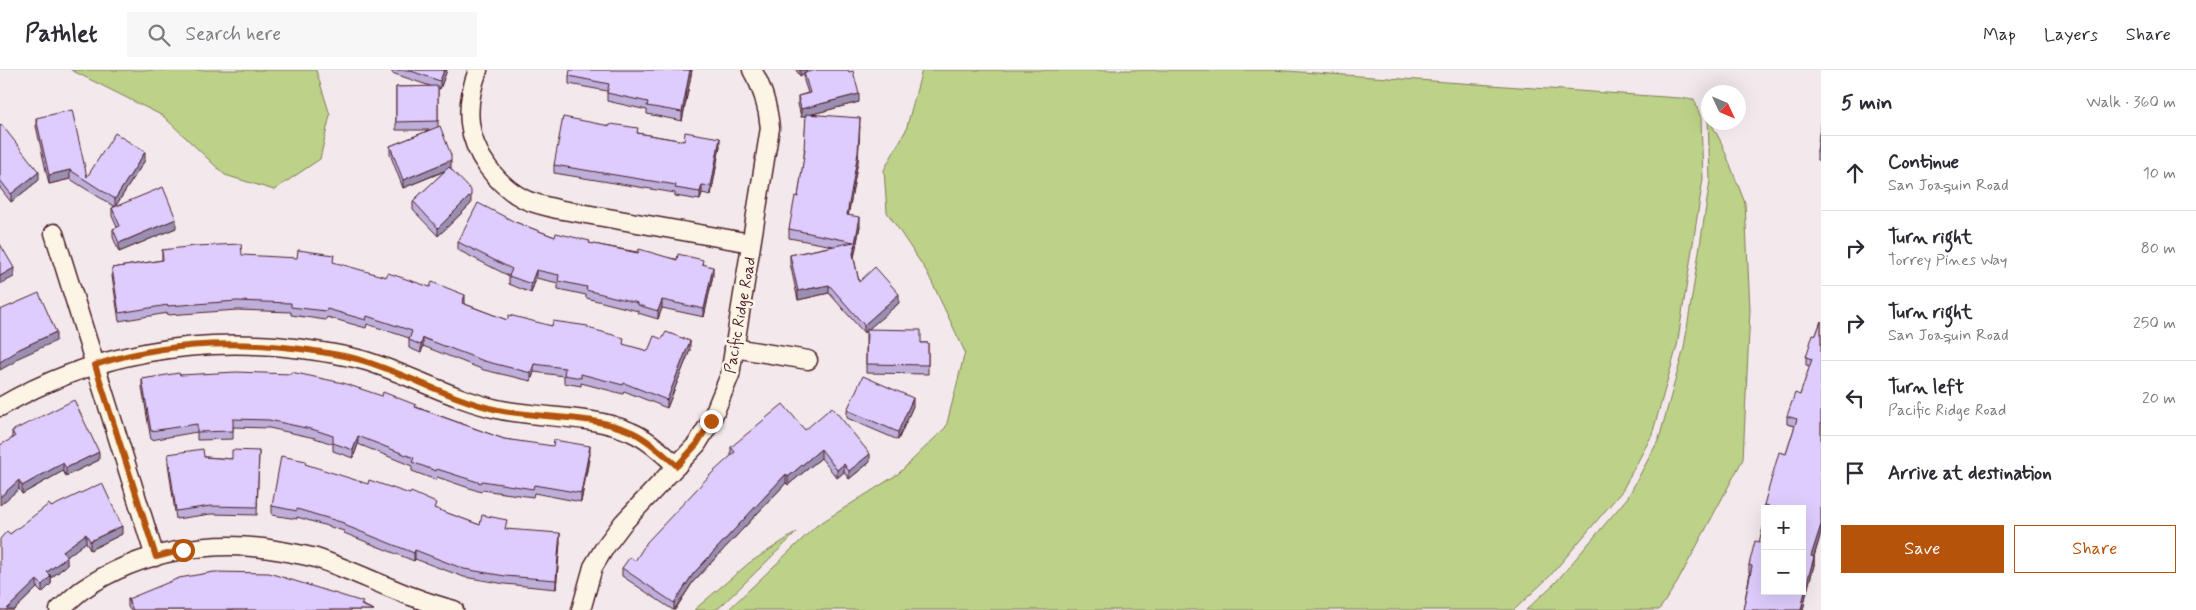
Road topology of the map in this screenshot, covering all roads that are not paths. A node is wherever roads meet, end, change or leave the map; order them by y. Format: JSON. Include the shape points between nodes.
{"nodes":[{"id":1,"x":478,"y":70,"type":"edge"},
{"id":2,"x":752,"y":70,"type":"edge"},
{"id":3,"x":54,"y":233,"type":"dead end"},
{"id":4,"x":751,"y":243,"type":"junction"},
{"id":5,"x":734,"y":348,"type":"junction"},
{"id":6,"x":808,"y":360,"type":"dead end"},
{"id":7,"x":95,"y":365,"type":"junction"},
{"id":8,"x":0,"y":407,"type":"edge"},
{"id":9,"x":677,"y":466,"type":"junction"},
{"id":10,"x":156,"y":557,"type":"junction"},
{"id":11,"x":59,"y":610,"type":"edge"},
{"id":12,"x":454,"y":610,"type":"edge"},
{"id":13,"x":581,"y":610,"type":"edge"}],
"edges":[{"from":1,"to":4,"type":"street","name":"Pacific Ridge Road","via":[[471,98],[470,123],[489,168],[505,187],[526,200],[557,209]]},
{"from":2,"to":4,"type":"street","name":"Pacific Ridge Road","via":[[760,82],[768,107],[770,128]]},
{"from":3,"to":7,"type":"street"},
{"from":4,"to":5,"type":"street","name":"Pacific Ridge Road"},
{"from":5,"to":6,"type":"street"},
{"from":5,"to":9,"type":"street","name":"Pacific Ridge Road","via":[[730,374],[711,421],[697,444]]},
{"from":7,"to":8,"type":"street","via":[[53,379]]},
{"from":7,"to":9,"type":"street","via":[[180,347],[222,344],[266,344],[323,352],[366,361],[497,409],[532,416],[604,422],[633,432]]},
{"from":7,"to":10,"type":"street"},
{"from":9,"to":13,"type":"street","name":"Pacific Ridge Road","via":[[604,547],[593,567]]},
{"from":10,"to":11,"type":"street","via":[[117,570],[82,590]]},
{"from":10,"to":12,"type":"street","via":[[225,545],[257,546],[314,558],[433,605]]}]}
